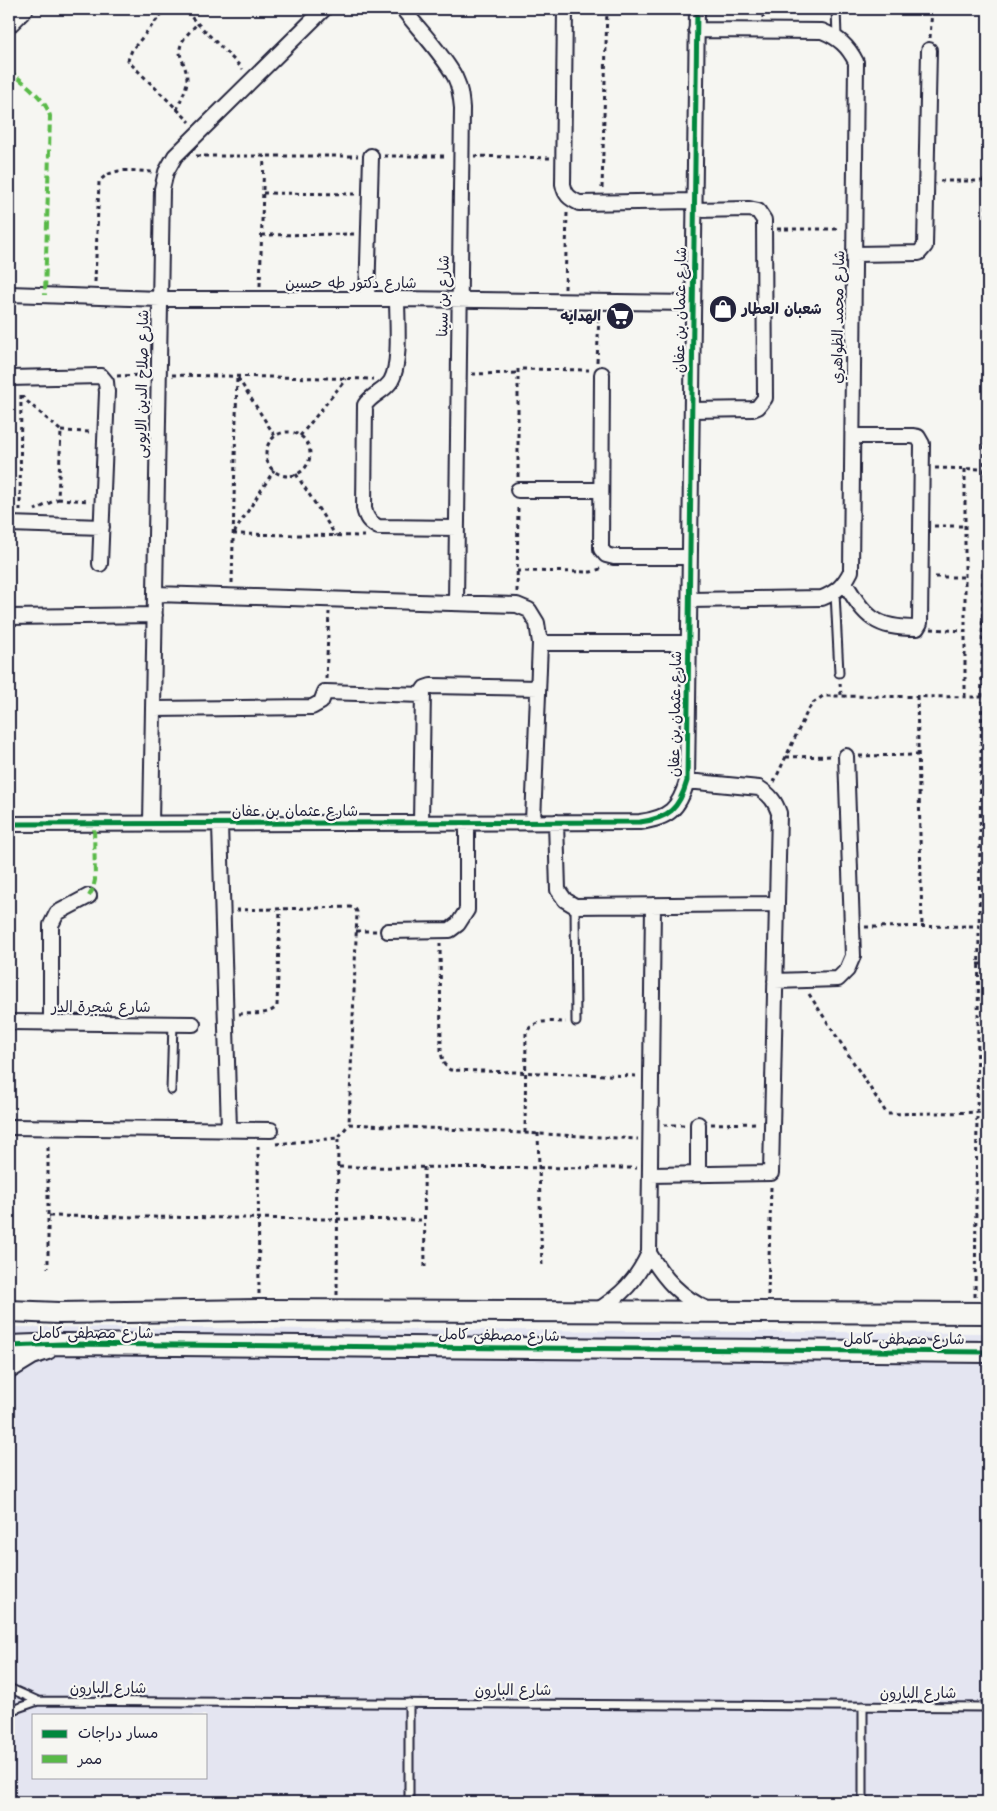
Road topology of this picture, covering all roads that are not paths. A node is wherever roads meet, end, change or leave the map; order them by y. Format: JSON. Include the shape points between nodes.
{"nodes":[{"id":1,"x":26,"y":9,"type":"edge"},
{"id":2,"x":324,"y":9,"type":"edge"},
{"id":3,"x":403,"y":9,"type":"edge"},
{"id":4,"x":565,"y":9,"type":"edge"},
{"id":5,"x":697,"y":9,"type":"edge"},
{"id":6,"x":836,"y":9,"type":"edge"},
{"id":7,"x":9,"y":26,"type":"edge"},
{"id":8,"x":696,"y":30,"type":"junction"},
{"id":9,"x":837,"y":37,"type":"junction"},
{"id":10,"x":929,"y":50,"type":"road end"},
{"id":11,"x":371,"y":156,"type":"dead end"},
{"id":12,"x":694,"y":206,"type":"junction"},
{"id":13,"x":854,"y":254,"type":"junction"},
{"id":14,"x":9,"y":294,"type":"edge"},
{"id":15,"x":160,"y":299,"type":"junction"},
{"id":16,"x":367,"y":299,"type":"junction"},
{"id":17,"x":397,"y":299,"type":"junction"},
{"id":18,"x":460,"y":300,"type":"junction"},
{"id":19,"x":693,"y":303,"type":"junction"},
{"id":20,"x":602,"y":374,"type":"dead end"},
{"id":21,"x":15,"y":378,"type":"edge"},
{"id":22,"x":692,"y":410,"type":"junction"},
{"id":23,"x":853,"y":436,"type":"junction"},
{"id":24,"x":518,"y":490,"type":"road end"},
{"id":25,"x":601,"y":490,"type":"junction"},
{"id":26,"x":16,"y":522,"type":"edge"},
{"id":27,"x":102,"y":527,"type":"junction"},
{"id":28,"x":457,"y":528,"type":"junction"},
{"id":29,"x":690,"y":557,"type":"junction"},
{"id":30,"x":100,"y":564,"type":"dead end"},
{"id":31,"x":840,"y":588,"type":"junction"},
{"id":32,"x":155,"y":594,"type":"junction"},
{"id":33,"x":689,"y":600,"type":"junction"},
{"id":34,"x":456,"y":603,"type":"junction"},
{"id":35,"x":155,"y":615,"type":"junction"},
{"id":36,"x":9,"y":617,"type":"edge"},
{"id":37,"x":540,"y":643,"type":"junction"},
{"id":38,"x":689,"y":643,"type":"junction"},
{"id":39,"x":839,"y":673,"type":"dead end"},
{"id":40,"x":538,"y":688,"type":"junction"},
{"id":41,"x":423,"y":695,"type":"junction"},
{"id":42,"x":153,"y":710,"type":"junction"},
{"id":43,"x":846,"y":756,"type":"dead end"},
{"id":44,"x":687,"y":780,"type":"junction"},
{"id":45,"x":533,"y":822,"type":"junction"},
{"id":46,"x":556,"y":822,"type":"junction"},
{"id":47,"x":421,"y":823,"type":"junction"},
{"id":48,"x":467,"y":823,"type":"junction"},
{"id":49,"x":9,"y":824,"type":"edge"},
{"id":50,"x":151,"y":824,"type":"junction"},
{"id":51,"x":220,"y":824,"type":"junction"},
{"id":52,"x":89,"y":896,"type":"dead end"},
{"id":53,"x":653,"y":904,"type":"junction"},
{"id":54,"x":777,"y":904,"type":"junction"},
{"id":55,"x":575,"y":906,"type":"junction"},
{"id":56,"x":388,"y":931,"type":"dead end"},
{"id":57,"x":775,"y":981,"type":"junction"},
{"id":58,"x":9,"y":1022,"type":"edge"},
{"id":59,"x":576,"y":1022,"type":"road end"},
{"id":60,"x":52,"y":1023,"type":"junction"},
{"id":61,"x":173,"y":1023,"type":"junction"},
{"id":62,"x":193,"y":1024,"type":"dead end"},
{"id":63,"x":172,"y":1090,"type":"dead end"},
{"id":64,"x":698,"y":1124,"type":"dead end"},
{"id":65,"x":9,"y":1127,"type":"edge"},
{"id":66,"x":229,"y":1129,"type":"junction"},
{"id":67,"x":271,"y":1130,"type":"dead end"},
{"id":68,"x":650,"y":1171,"type":"junction"},
{"id":69,"x":698,"y":1174,"type":"junction"},
{"id":70,"x":650,"y":1253,"type":"junction"},
{"id":71,"x":9,"y":1311,"type":"edge"},
{"id":72,"x":36,"y":1312,"type":"junction"},
{"id":73,"x":595,"y":1312,"type":"junction"},
{"id":74,"x":714,"y":1312,"type":"junction"},
{"id":75,"x":981,"y":1313,"type":"edge"},
{"id":76,"x":62,"y":1344,"type":"junction"},
{"id":77,"x":36,"y":1345,"type":"junction"},
{"id":78,"x":9,"y":1346,"type":"edge"},
{"id":79,"x":988,"y":1352,"type":"edge"},
{"id":80,"x":9,"y":1368,"type":"edge"},
{"id":81,"x":9,"y":1688,"type":"edge"},
{"id":82,"x":38,"y":1701,"type":"junction"},
{"id":83,"x":409,"y":1703,"type":"junction"},
{"id":84,"x":863,"y":1706,"type":"junction"},
{"id":85,"x":988,"y":1707,"type":"edge"},
{"id":86,"x":9,"y":1711,"type":"edge"},
{"id":87,"x":408,"y":1802,"type":"edge"},
{"id":88,"x":863,"y":1802,"type":"edge"}],
"edges":[{"from":1,"to":7,"type":"street"},
{"from":2,"to":15,"type":"street","name":"شارع صلاح الدين الايوبى","via":[[174,156],[162,189]]},
{"from":3,"to":18,"type":"street","name":"شارع بن سينا","via":[[448,66],[461,93]]},
{"from":4,"to":12,"type":"street","via":[[564,191],[579,203]]},
{"from":5,"to":8,"type":"street","name":"شارع عثمان بن عفان"},
{"from":6,"to":9,"type":"lane"},
{"from":8,"to":9,"type":"street","via":[[822,31]]},
{"from":8,"to":12,"type":"street","name":"شارع عثمان بن عفان"},
{"from":9,"to":13,"type":"street","name":"شارع محمد الظواهري","via":[[856,62]]},
{"from":10,"to":13,"type":"street","via":[[925,246],[919,254]]},
{"from":11,"to":16,"type":"street"},
{"from":12,"to":19,"type":"street","name":"شارع عثمان بن عفان"},
{"from":12,"to":22,"type":"street","via":[[749,209],[758,212],[764,220],[765,398],[752,409]]},
{"from":13,"to":23,"type":"street","name":"شارع محمد الظواهري"},
{"from":14,"to":15,"type":"street","name":"شارع دكتور طه حسين"},
{"from":15,"to":16,"type":"street","name":"شارع دكتور طه حسين"},
{"from":15,"to":32,"type":"street","name":"شارع صلاح الدين الايوبى"},
{"from":16,"to":17,"type":"street","name":"شارع دكتور طه حسين"},
{"from":17,"to":18,"type":"street","name":"شارع دكتور طه حسين"},
{"from":17,"to":28,"type":"street","via":[[396,367],[385,389],[365,405],[365,516],[378,527]]},
{"from":18,"to":19,"type":"street","name":"شارع دكتور طه حسين"},
{"from":18,"to":28,"type":"street","name":"شارع بن سينا"},
{"from":19,"to":22,"type":"street","name":"شارع عثمان بن عفان"},
{"from":20,"to":25,"type":"street"},
{"from":21,"to":27,"type":"street","via":[[101,376],[106,382]]},
{"from":22,"to":29,"type":"street","name":"شارع عثمان بن عفان"},
{"from":23,"to":31,"type":"street","name":"شارع محمد الظواهري","via":[[852,571]]},
{"from":23,"to":31,"type":"street","via":[[912,436],[918,437],[922,444],[920,623],[917,628],[878,623]]},
{"from":24,"to":25,"type":"street"},
{"from":25,"to":29,"type":"street","via":[[601,549],[606,555]]},
{"from":26,"to":27,"type":"street"},
{"from":27,"to":30,"type":"street"},
{"from":28,"to":34,"type":"street","name":"شارع بن سينا"},
{"from":29,"to":33,"type":"street","name":"شارع عثمان بن عفان"},
{"from":31,"to":33,"type":"street","via":[[822,598]]},
{"from":31,"to":39,"type":"lane"},
{"from":32,"to":34,"type":"street"},
{"from":32,"to":35,"type":"street","name":"شارع صلاح الدين الايوبى"},
{"from":33,"to":38,"type":"street","name":"شارع عثمان بن عفان"},
{"from":34,"to":37,"type":"street","via":[[517,605],[529,610],[537,623]]},
{"from":35,"to":36,"type":"street"},
{"from":35,"to":42,"type":"street","name":"شارع صلاح الدين الايوبى"},
{"from":37,"to":38,"type":"street"},
{"from":37,"to":40,"type":"street"},
{"from":38,"to":44,"type":"street","name":"شارع عثمان بن عفان"},
{"from":40,"to":41,"type":"street","via":[[431,686],[425,688]]},
{"from":40,"to":45,"type":"street"},
{"from":41,"to":42,"type":"street","via":[[325,692],[321,702],[312,707]]},
{"from":41,"to":47,"type":"street"},
{"from":42,"to":50,"type":"street","name":"شارع صلاح الدين الايوبى"},
{"from":43,"to":57,"type":"street","via":[[852,927],[852,956],[848,970],[838,979]]},
{"from":44,"to":46,"type":"street","name":"شارع عثمان بن عفان","via":[[682,797],[672,811],[657,820]]},
{"from":44,"to":54,"type":"street","via":[[759,788],[776,803],[779,813]]},
{"from":45,"to":46,"type":"street","name":"شارع عثمان بن عفان"},
{"from":45,"to":48,"type":"street","name":"شارع عثمان بن عفان"},
{"from":46,"to":55,"type":"street","via":[[558,890]]},
{"from":47,"to":48,"type":"street","name":"شارع عثمان بن عفان"},
{"from":47,"to":51,"type":"street","name":"شارع عثمان بن عفان"},
{"from":48,"to":56,"type":"street","via":[[466,910],[458,924],[450,930]]},
{"from":49,"to":50,"type":"street","name":"شارع عثمان بن عفان"},
{"from":50,"to":51,"type":"street","name":"شارع عثمان بن عفان"},
{"from":51,"to":66,"type":"street"},
{"from":52,"to":60,"type":"street","via":[[56,913],[51,925]]},
{"from":53,"to":54,"type":"street"},
{"from":53,"to":55,"type":"street"},
{"from":53,"to":68,"type":"street"},
{"from":54,"to":57,"type":"street"},
{"from":55,"to":59,"type":"lane"},
{"from":57,"to":69,"type":"street","via":[[771,1174]]},
{"from":58,"to":60,"type":"street","name":"شارع شجرة الدر"},
{"from":60,"to":61,"type":"street","name":"شارع شجرة الدر"},
{"from":61,"to":62,"type":"street","name":"شارع شجرة الدر"},
{"from":61,"to":63,"type":"lane"},
{"from":64,"to":69,"type":"street"},
{"from":65,"to":66,"type":"street"},
{"from":66,"to":67,"type":"street"},
{"from":68,"to":69,"type":"street"},
{"from":68,"to":70,"type":"street"},
{"from":70,"to":73,"type":"street","via":[[629,1287]]},
{"from":70,"to":74,"type":"street","via":[[658,1269],[682,1295]]},
{"from":71,"to":72,"type":"street","name":"شارع مصطفى كامل"},
{"from":72,"to":73,"type":"street","name":"شارع مصطفى كامل"},
{"from":72,"to":77,"type":"street","via":[[29,1315],[22,1328],[24,1336]]},
{"from":73,"to":74,"type":"street","name":"شارع مصطفى كامل"},
{"from":74,"to":75,"type":"street","name":"شارع مصطفى كامل"},
{"from":76,"to":77,"type":"street","name":"شارع مصطفى كامل"},
{"from":76,"to":79,"type":"street","name":"شارع مصطفى كامل"},
{"from":76,"to":80,"type":"street","via":[[32,1354]]},
{"from":77,"to":78,"type":"street","name":"شارع مصطفى كامل"},
{"from":81,"to":82,"type":"lane","name":"شارع البارون"},
{"from":82,"to":83,"type":"lane","name":"شارع البارون"},
{"from":82,"to":86,"type":"lane","name":"شارع البارون"},
{"from":83,"to":84,"type":"lane","name":"شارع البارون"},
{"from":83,"to":87,"type":"lane"},
{"from":84,"to":85,"type":"lane","name":"شارع البارون"},
{"from":84,"to":88,"type":"lane"}]}
